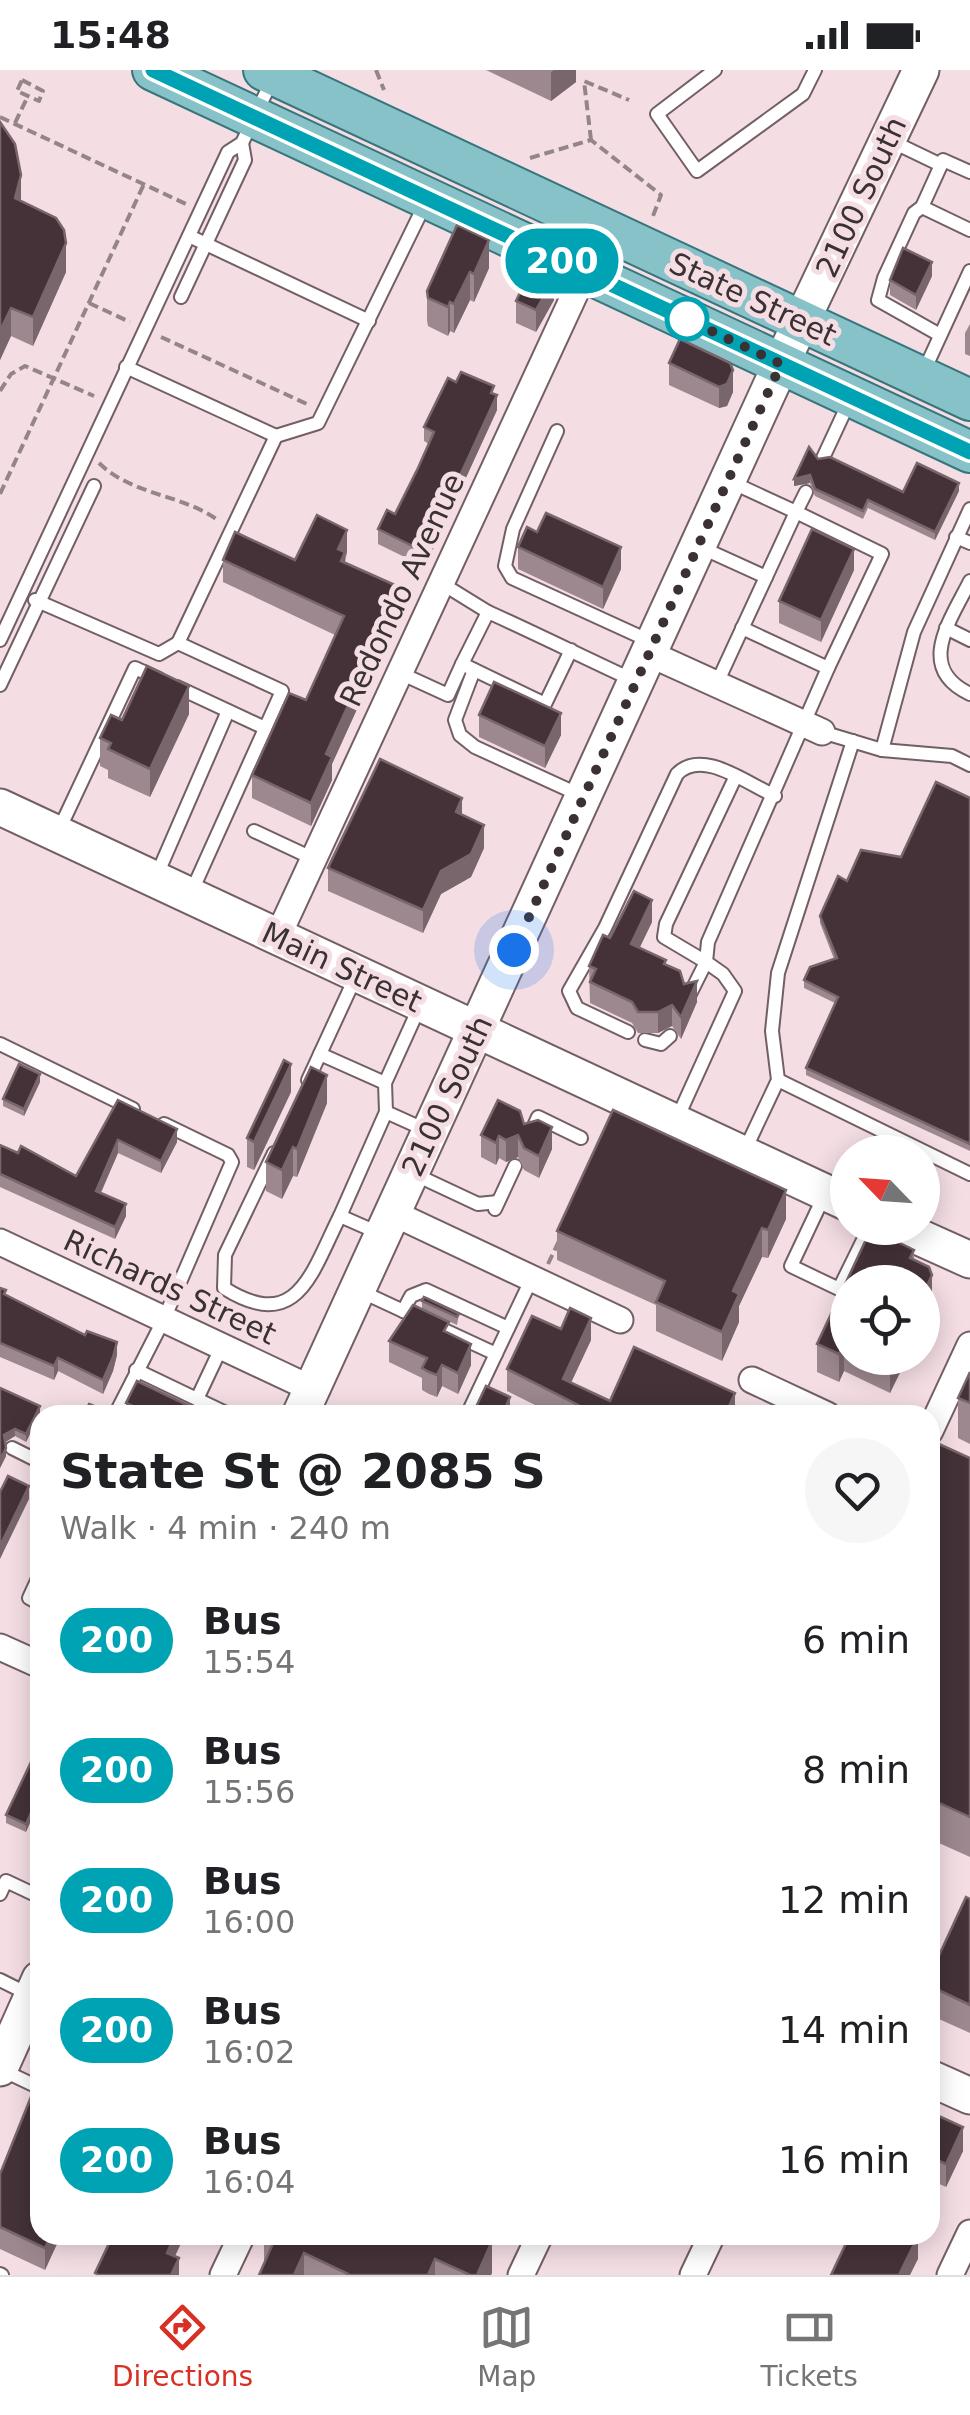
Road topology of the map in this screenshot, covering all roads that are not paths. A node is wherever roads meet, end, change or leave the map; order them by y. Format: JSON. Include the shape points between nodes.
{"nodes":[{"id":1,"x":153,"y":70,"type":"edge"},
{"id":2,"x":715,"y":70,"type":"edge"},
{"id":3,"x":815,"y":70,"type":"edge"},
{"id":4,"x":922,"y":70,"type":"edge"},
{"id":5,"x":269,"y":72,"type":"edge"},
{"id":6,"x":248,"y":130,"type":"junction"},
{"id":7,"x":888,"y":140,"type":"junction"},
{"id":8,"x":941,"y":165,"type":"junction"},
{"id":9,"x":970,"y":172,"type":"edge"},
{"id":10,"x":428,"y":198,"type":"junction"},
{"id":11,"x":922,"y":207,"type":"junction"},
{"id":12,"x":970,"y":230,"type":"edge"},
{"id":13,"x":189,"y":236,"type":"junction"},
{"id":14,"x":206,"y":244,"type":"junction"},
{"id":15,"x":970,"y":271,"type":"edge"},
{"id":16,"x":585,"y":272,"type":"junction"},
{"id":17,"x":181,"y":297,"type":"dead end"},
{"id":18,"x":370,"y":321,"type":"junction"},
{"id":19,"x":802,"y":322,"type":"junction"},
{"id":20,"x":940,"y":336,"type":"junction"},
{"id":21,"x":781,"y":364,"type":"junction"},
{"id":22,"x":126,"y":367,"type":"junction"},
{"id":23,"x":921,"y":378,"type":"junction"},
{"id":24,"x":852,"y":396,"type":"junction"},
{"id":25,"x":970,"y":400,"type":"edge"},
{"id":26,"x":556,"y":431,"type":"dead end"},
{"id":27,"x":276,"y":436,"type":"junction"},
{"id":28,"x":970,"y":452,"type":"edge"},
{"id":29,"x":823,"y":458,"type":"edge"},
{"id":30,"x":728,"y":480,"type":"junction"},
{"id":31,"x":94,"y":486,"type":"dead end"},
{"id":32,"x":806,"y":492,"type":"dead end"},
{"id":33,"x":970,"y":509,"type":"edge"},
{"id":34,"x":796,"y":512,"type":"junction"},
{"id":35,"x":956,"y":537,"type":"junction"},
{"id":36,"x":970,"y":543,"type":"edge"},
{"id":37,"x":698,"y":546,"type":"junction"},
{"id":38,"x":766,"y":577,"type":"junction"},
{"id":39,"x":970,"y":581,"type":"edge"},
{"id":40,"x":441,"y":583,"type":"junction"},
{"id":41,"x":22,"y":593,"type":"junction"},
{"id":42,"x":40,"y":602,"type":"junction"},
{"id":43,"x":488,"y":612,"type":"junction"},
{"id":44,"x":742,"y":628,"type":"junction"},
{"id":45,"x":946,"y":628,"type":"junction"},
{"id":46,"x":0,"y":640,"type":"edge"},
{"id":47,"x":970,"y":640,"type":"edge"},
{"id":48,"x":178,"y":643,"type":"junction"},
{"id":49,"x":571,"y":650,"type":"junction"},
{"id":50,"x":647,"y":659,"type":"junction"},
{"id":51,"x":468,"y":667,"type":"junction"},
{"id":52,"x":828,"y":668,"type":"junction"},
{"id":53,"x":400,"y":672,"type":"junction"},
{"id":54,"x":717,"y":684,"type":"junction"},
{"id":55,"x":0,"y":685,"type":"edge"},
{"id":56,"x":970,"y":694,"type":"edge"},
{"id":57,"x":228,"y":711,"type":"junction"},
{"id":58,"x":812,"y":727,"type":"junction"},
{"id":59,"x":266,"y":728,"type":"junction"},
{"id":60,"x":853,"y":741,"type":"junction"},
{"id":61,"x":882,"y":750,"type":"junction"},
{"id":62,"x":970,"y":764,"type":"edge"},
{"id":63,"x":735,"y":778,"type":"junction"},
{"id":64,"x":775,"y":796,"type":"junction"},
{"id":65,"x":584,"y":797,"type":"junction"},
{"id":66,"x":0,"y":806,"type":"edge"},
{"id":67,"x":254,"y":830,"type":"dead end"},
{"id":68,"x":58,"y":834,"type":"junction"},
{"id":69,"x":314,"y":858,"type":"junction"},
{"id":70,"x":155,"y":879,"type":"junction"},
{"id":71,"x":190,"y":896,"type":"junction"},
{"id":72,"x":278,"y":936,"type":"junction"},
{"id":73,"x":706,"y":962,"type":"junction"},
{"id":74,"x":358,"y":974,"type":"junction"},
{"id":75,"x":688,"y":997,"type":"edge"},
{"id":76,"x":421,"y":1004,"type":"junction"},
{"id":77,"x":477,"y":1030,"type":"junction"},
{"id":78,"x":628,"y":1032,"type":"dead end"},
{"id":79,"x":670,"y":1036,"type":"dead end"},
{"id":80,"x":645,"y":1040,"type":"dead end"},
{"id":81,"x":0,"y":1044,"type":"edge"},
{"id":82,"x":320,"y":1054,"type":"junction"},
{"id":83,"x":778,"y":1080,"type":"junction"},
{"id":84,"x":385,"y":1082,"type":"junction"},
{"id":85,"x":304,"y":1087,"type":"edge"},
{"id":86,"x":386,"y":1112,"type":"junction"},
{"id":87,"x":140,"y":1113,"type":"edge"},
{"id":88,"x":158,"y":1121,"type":"edge"},
{"id":89,"x":675,"y":1122,"type":"junction"},
{"id":90,"x":430,"y":1132,"type":"junction"},
{"id":91,"x":529,"y":1137,"type":"edge"},
{"id":92,"x":281,"y":1138,"type":"edge"},
{"id":93,"x":581,"y":1138,"type":"dead end"},
{"id":94,"x":743,"y":1154,"type":"junction"},
{"id":95,"x":515,"y":1166,"type":"dead end"},
{"id":96,"x":411,"y":1173,"type":"junction"},
{"id":97,"x":970,"y":1174,"type":"edge"},
{"id":98,"x":830,"y":1195,"type":"edge"},
{"id":99,"x":830,"y":1208,"type":"edge"},
{"id":100,"x":340,"y":1216,"type":"junction"},
{"id":101,"x":388,"y":1224,"type":"junction"},
{"id":102,"x":0,"y":1242,"type":"edge"},
{"id":103,"x":861,"y":1245,"type":"edge"},
{"id":104,"x":937,"y":1245,"type":"edge"},
{"id":105,"x":970,"y":1260,"type":"edge"},
{"id":106,"x":536,"y":1280,"type":"junction"},
{"id":107,"x":358,"y":1290,"type":"junction"},
{"id":108,"x":404,"y":1312,"type":"junction"},
{"id":109,"x":164,"y":1319,"type":"junction"},
{"id":110,"x":620,"y":1320,"type":"dead end"},
{"id":111,"x":508,"y":1328,"type":"junction"},
{"id":112,"x":970,"y":1344,"type":"edge"},
{"id":113,"x":222,"y":1346,"type":"junction"},
{"id":114,"x":496,"y":1354,"type":"junction"},
{"id":115,"x":136,"y":1370,"type":"junction"},
{"id":116,"x":752,"y":1380,"type":"dead end"},
{"id":117,"x":196,"y":1399,"type":"junction"},
{"id":118,"x":306,"y":1402,"type":"edge"},
{"id":119,"x":119,"y":1405,"type":"edge"},
{"id":120,"x":209,"y":1405,"type":"edge"},
{"id":121,"x":473,"y":1405,"type":"edge"},
{"id":122,"x":806,"y":1405,"type":"edge"},
{"id":123,"x":940,"y":1409,"type":"edge"},
{"id":124,"x":12,"y":1448,"type":"dead end"},
{"id":125,"x":30,"y":1457,"type":"edge"},
{"id":126,"x":0,"y":1646,"type":"edge"},
{"id":127,"x":30,"y":1660,"type":"edge"},
{"id":128,"x":2,"y":1885,"type":"edge"},
{"id":129,"x":30,"y":1894,"type":"edge"},
{"id":130,"x":0,"y":1980,"type":"edge"},
{"id":131,"x":30,"y":1986,"type":"edge"},
{"id":132,"x":30,"y":2000,"type":"edge"},
{"id":133,"x":0,"y":2068,"type":"edge"},
{"id":134,"x":940,"y":2082,"type":"edge"},
{"id":135,"x":30,"y":2083,"type":"edge"},
{"id":136,"x":970,"y":2096,"type":"edge"},
{"id":137,"x":970,"y":2233,"type":"edge"},
{"id":138,"x":237,"y":2245,"type":"edge"},
{"id":139,"x":535,"y":2245,"type":"edge"},
{"id":140,"x":707,"y":2245,"type":"edge"},
{"id":141,"x":223,"y":2275,"type":"edge"},
{"id":142,"x":521,"y":2275,"type":"edge"},
{"id":143,"x":693,"y":2275,"type":"edge"},
{"id":144,"x":950,"y":2275,"type":"edge"}],
"edges":[{"from":1,"to":6,"type":"main road","name":"State Street"},
{"from":2,"to":3,"type":"lane","via":[[657,114],[696,171],[802,94]]},
{"from":4,"to":7,"type":"main road","name":"2100 South"},
{"from":5,"to":6,"type":"lane"},
{"from":5,"to":19,"type":"main road","name":"State Street"},
{"from":6,"to":10,"type":"main road","name":"State Street"},
{"from":6,"to":13,"type":"lane","via":[[228,152]]},
{"from":6,"to":14,"type":"lane","via":[[245,160]]},
{"from":7,"to":8,"type":"lane"},
{"from":7,"to":19,"type":"main road","name":"2100 South"},
{"from":8,"to":9,"type":"lane","via":[[944,160]]},
{"from":8,"to":11,"type":"lane"},
{"from":10,"to":16,"type":"main road","name":"State Street"},
{"from":10,"to":18,"type":"lane"},
{"from":11,"to":12,"type":"lane"},
{"from":11,"to":20,"type":"lane","via":[[878,300]]},
{"from":13,"to":14,"type":"lane"},
{"from":13,"to":22,"type":"lane"},
{"from":14,"to":17,"type":"lane"},
{"from":14,"to":18,"type":"lane"},
{"from":15,"to":20,"type":"lane"},
{"from":16,"to":21,"type":"main road","name":"State Street"},
{"from":16,"to":40,"type":"street","name":"Redondo Avenue"},
{"from":18,"to":27,"type":"lane","via":[[318,423]]},
{"from":19,"to":21,"type":"main road","name":"2100 South"},
{"from":19,"to":23,"type":"main road","name":"State Street"},
{"from":20,"to":23,"type":"lane"},
{"from":21,"to":24,"type":"main road","name":"State Street"},
{"from":21,"to":30,"type":"main road","name":"2100 South"},
{"from":22,"to":27,"type":"lane"},
{"from":22,"to":41,"type":"lane"},
{"from":23,"to":25,"type":"main road","name":"State Street"},
{"from":24,"to":28,"type":"main road","name":"State Street"},
{"from":24,"to":29,"type":"lane"},
{"from":26,"to":50,"type":"lane","via":[[513,529],[505,566],[512,578]]},
{"from":27,"to":48,"type":"lane"},
{"from":30,"to":34,"type":"lane"},
{"from":30,"to":37,"type":"main road","name":"2100 South"},
{"from":31,"to":42,"type":"lane"},
{"from":32,"to":34,"type":"lane"},
{"from":33,"to":35,"type":"lane"},
{"from":34,"to":38,"type":"lane"},
{"from":34,"to":52,"type":"lane","via":[[882,554]]},
{"from":35,"to":36,"type":"lane"},
{"from":35,"to":61,"type":"lane","via":[[914,632]]},
{"from":37,"to":38,"type":"lane"},
{"from":37,"to":50,"type":"main road","name":"2100 South"},
{"from":38,"to":44,"type":"lane"},
{"from":39,"to":45,"type":"lane"},
{"from":40,"to":43,"type":"lane"},
{"from":40,"to":53,"type":"street","name":"Redondo Avenue"},
{"from":41,"to":42,"type":"lane"},
{"from":41,"to":46,"type":"lane"},
{"from":42,"to":48,"type":"lane","via":[[159,654]]},
{"from":42,"to":55,"type":"lane"},
{"from":43,"to":49,"type":"lane"},
{"from":43,"to":51,"type":"lane"},
{"from":44,"to":52,"type":"lane"},
{"from":44,"to":54,"type":"lane"},
{"from":45,"to":47,"type":"lane"},
{"from":45,"to":56,"type":"lane","via":[[940,666],[951,685]]},
{"from":48,"to":59,"type":"lane","via":[[282,691]]},
{"from":49,"to":50,"type":"lane"},
{"from":49,"to":51,"type":"lane","via":[[546,704]]},
{"from":50,"to":54,"type":"street"},
{"from":50,"to":65,"type":"main road","name":"2100 South"},
{"from":51,"to":53,"type":"lane","via":[[448,695]]},
{"from":51,"to":65,"type":"lane","via":[[454,720],[460,736]]},
{"from":52,"to":58,"type":"lane"},
{"from":53,"to":69,"type":"street","name":"Redondo Avenue"},
{"from":54,"to":58,"type":"street"},
{"from":57,"to":59,"type":"lane"},
{"from":57,"to":68,"type":"lane","via":[[135,668]]},
{"from":57,"to":70,"type":"lane"},
{"from":58,"to":60,"type":"lane"},
{"from":58,"to":64,"type":"lane"},
{"from":59,"to":71,"type":"lane"},
{"from":60,"to":61,"type":"lane"},
{"from":60,"to":83,"type":"lane","via":[[778,973],[772,1031]]},
{"from":61,"to":62,"type":"lane","via":[[952,756]]},
{"from":63,"to":64,"type":"lane"},
{"from":63,"to":73,"type":"lane","via":[[664,937]]},
{"from":63,"to":78,"type":"lane","via":[[701,762],[677,774],[605,928],[573,980],[570,1001],[577,1008]]},
{"from":64,"to":73,"type":"lane","via":[[708,942]]},
{"from":65,"to":77,"type":"main road","name":"2100 South"},
{"from":66,"to":68,"type":"main road","name":"Main Street"},
{"from":67,"to":69,"type":"lane"},
{"from":68,"to":70,"type":"main road","name":"Main Street"},
{"from":69,"to":72,"type":"street","name":"Redondo Avenue"},
{"from":70,"to":71,"type":"main road","name":"Main Street"},
{"from":71,"to":72,"type":"main road","name":"Main Street"},
{"from":72,"to":74,"type":"main road","name":"Main Street"},
{"from":73,"to":75,"type":"lane"},
{"from":73,"to":89,"type":"lane","via":[[735,991]]},
{"from":74,"to":76,"type":"main road","name":"Main Street"},
{"from":74,"to":82,"type":"lane"},
{"from":76,"to":77,"type":"main road","name":"Main Street"},
{"from":76,"to":84,"type":"lane"},
{"from":77,"to":89,"type":"main road","name":"Main Street"},
{"from":77,"to":90,"type":"main road","name":"2100 South"},
{"from":79,"to":80,"type":"lane","via":[[661,1044]]},
{"from":81,"to":87,"type":"lane"},
{"from":82,"to":84,"type":"lane"},
{"from":82,"to":85,"type":"lane"},
{"from":83,"to":94,"type":"lane"},
{"from":83,"to":97,"type":"lane"},
{"from":84,"to":86,"type":"lane"},
{"from":86,"to":90,"type":"lane"},
{"from":86,"to":100,"type":"lane"},
{"from":88,"to":109,"type":"lane","via":[[232,1162]]},
{"from":89,"to":94,"type":"main road","name":"Main Street"},
{"from":90,"to":96,"type":"main road","name":"2100 South"},
{"from":91,"to":93,"type":"lane","via":[[538,1117]]},
{"from":92,"to":100,"type":"lane","via":[[226,1255],[224,1288],[283,1305],[301,1294]]},
{"from":94,"to":98,"type":"main road","name":"Main Street"},
{"from":95,"to":96,"type":"lane","via":[[496,1206]]},
{"from":96,"to":101,"type":"main road","name":"2100 South"},
{"from":99,"to":103,"type":"lane","via":[[790,1266],[839,1290]]},
{"from":100,"to":101,"type":"lane"},
{"from":101,"to":106,"type":"street"},
{"from":101,"to":107,"type":"main road","name":"2100 South"},
{"from":102,"to":109,"type":"street","name":"Richards Street"},
{"from":104,"to":105,"type":"main road"},
{"from":106,"to":110,"type":"street"},
{"from":106,"to":111,"type":"lane"},
{"from":107,"to":108,"type":"lane"},
{"from":107,"to":118,"type":"main road","name":"2100 South"},
{"from":108,"to":111,"type":"lane","via":[[411,1296],[426,1290]]},
{"from":108,"to":114,"type":"lane"},
{"from":109,"to":113,"type":"street","name":"Richards Street"},
{"from":109,"to":115,"type":"lane"},
{"from":111,"to":114,"type":"lane"},
{"from":112,"to":123,"type":"street"},
{"from":113,"to":117,"type":"lane"},
{"from":113,"to":118,"type":"street","name":"Richards Street"},
{"from":114,"to":121,"type":"lane"},
{"from":115,"to":117,"type":"lane"},
{"from":115,"to":119,"type":"lane"},
{"from":116,"to":122,"type":"street"},
{"from":117,"to":120,"type":"lane"},
{"from":124,"to":125,"type":"lane"},
{"from":126,"to":127,"type":"street"},
{"from":128,"to":129,"type":"lane"},
{"from":130,"to":131,"type":"lane"},
{"from":132,"to":133,"type":"main road"},
{"from":133,"to":135,"type":"lane"},
{"from":134,"to":136,"type":"main road"},
{"from":137,"to":144,"type":"street"},
{"from":138,"to":141,"type":"street"},
{"from":139,"to":142,"type":"street"},
{"from":140,"to":143,"type":"street"}]}
